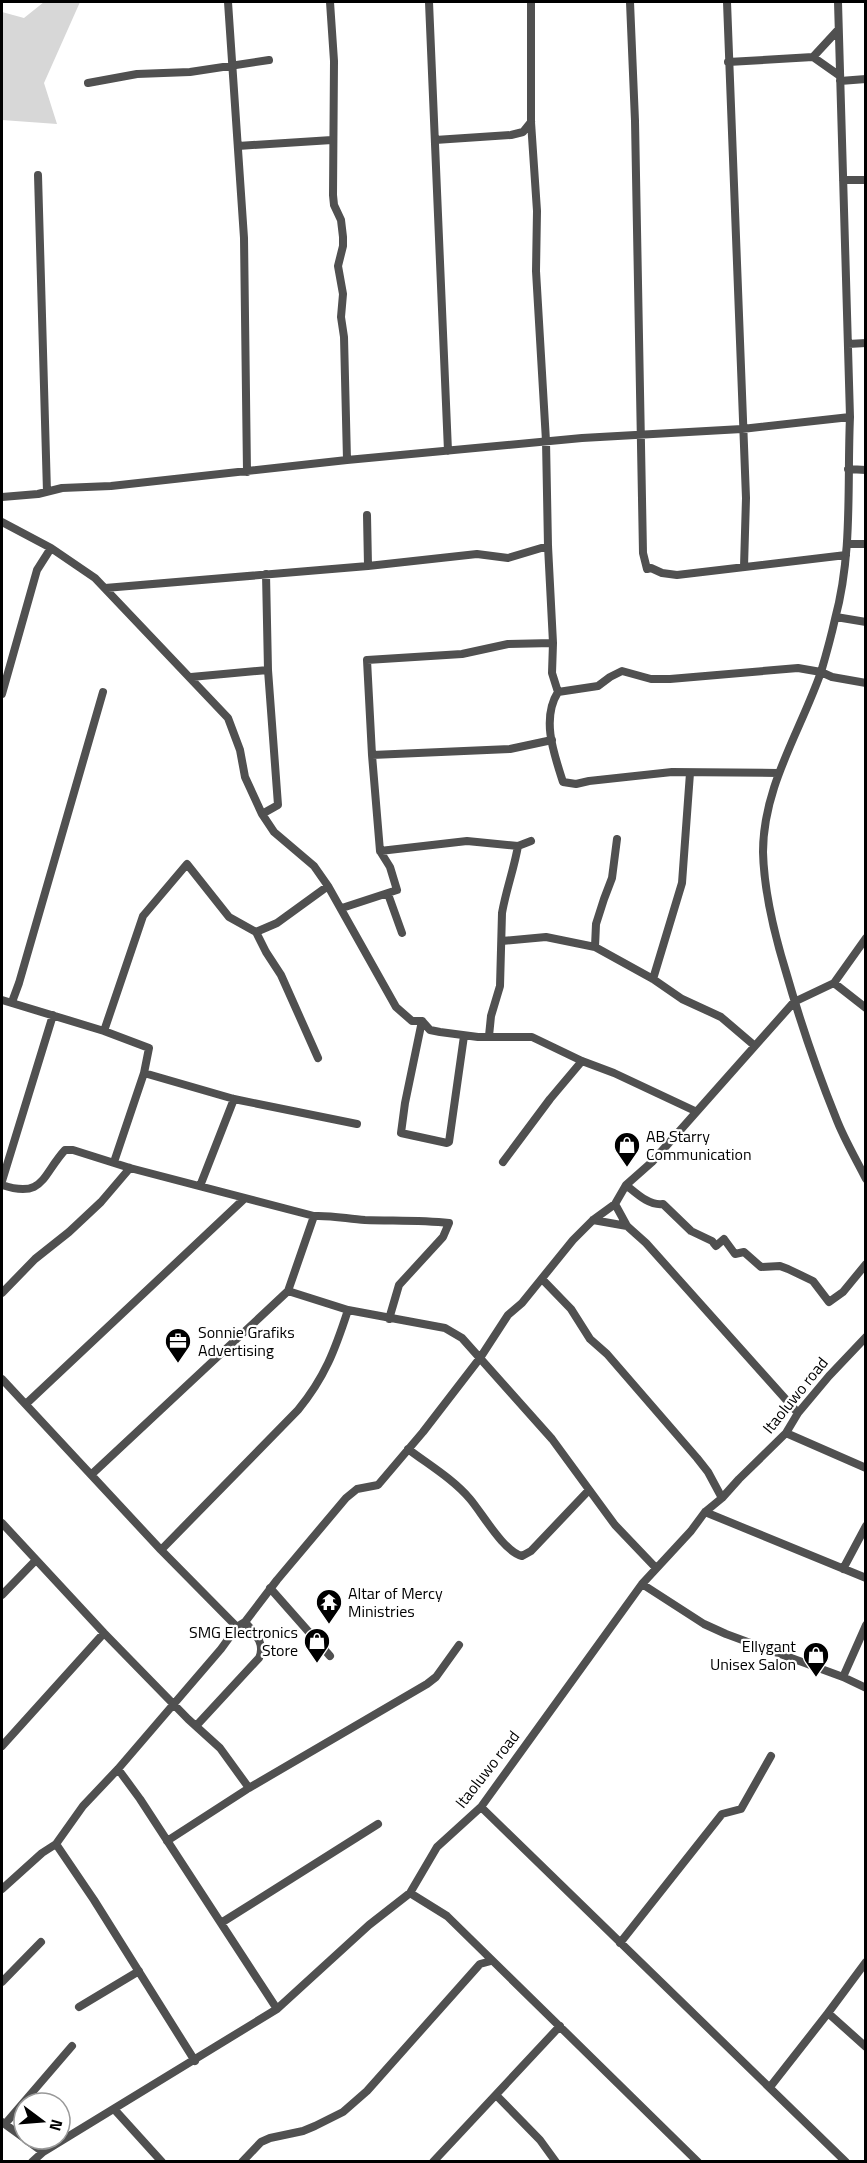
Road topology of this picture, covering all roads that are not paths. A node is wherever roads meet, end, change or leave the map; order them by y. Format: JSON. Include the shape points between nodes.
{"nodes":[{"id":1,"x":228,"y":2,"type":"edge"},
{"id":2,"x":330,"y":2,"type":"edge"},
{"id":3,"x":429,"y":2,"type":"edge"},
{"id":4,"x":531,"y":2,"type":"edge"},
{"id":5,"x":630,"y":2,"type":"edge"},
{"id":6,"x":726,"y":2,"type":"edge"},
{"id":7,"x":837,"y":2,"type":"edge"},
{"id":8,"x":838,"y":31,"type":"junction"},
{"id":9,"x":813,"y":57,"type":"junction"},
{"id":10,"x":269,"y":60,"type":"dead end"},
{"id":11,"x":728,"y":62,"type":"junction"},
{"id":12,"x":232,"y":65,"type":"junction"},
{"id":13,"x":840,"y":78,"type":"junction"},
{"id":14,"x":866,"y":79,"type":"edge"},
{"id":15,"x":88,"y":83,"type":"dead end"},
{"id":16,"x":531,"y":123,"type":"junction"},
{"id":17,"x":332,"y":140,"type":"junction"},
{"id":18,"x":435,"y":140,"type":"junction"},
{"id":19,"x":238,"y":146,"type":"junction"},
{"id":20,"x":38,"y":175,"type":"dead end"},
{"id":21,"x":843,"y":180,"type":"junction"},
{"id":22,"x":866,"y":180,"type":"edge"},
{"id":23,"x":866,"y":343,"type":"edge"},
{"id":24,"x":848,"y":344,"type":"junction"},
{"id":25,"x":850,"y":417,"type":"junction"},
{"id":26,"x":742,"y":429,"type":"junction"},
{"id":27,"x":642,"y":435,"type":"junction"},
{"id":28,"x":546,"y":441,"type":"junction"},
{"id":29,"x":447,"y":451,"type":"junction"},
{"id":30,"x":347,"y":460,"type":"junction"},
{"id":31,"x":848,"y":469,"type":"junction"},
{"id":32,"x":866,"y":470,"type":"edge"},
{"id":33,"x":247,"y":472,"type":"junction"},
{"id":34,"x":47,"y":492,"type":"junction"},
{"id":35,"x":2,"y":497,"type":"edge"},
{"id":36,"x":367,"y":515,"type":"dead end"},
{"id":37,"x":2,"y":522,"type":"edge"},
{"id":38,"x":847,"y":544,"type":"junction"},
{"id":39,"x":866,"y":544,"type":"edge"},
{"id":40,"x":548,"y":546,"type":"junction"},
{"id":41,"x":51,"y":548,"type":"junction"},
{"id":42,"x":846,"y":555,"type":"junction"},
{"id":43,"x":368,"y":566,"type":"junction"},
{"id":44,"x":744,"y":567,"type":"junction"},
{"id":45,"x":266,"y":574,"type":"junction"},
{"id":46,"x":105,"y":588,"type":"junction"},
{"id":47,"x":836,"y":617,"type":"junction"},
{"id":48,"x":866,"y":622,"type":"edge"},
{"id":49,"x":553,"y":643,"type":"junction"},
{"id":50,"x":268,"y":670,"type":"junction"},
{"id":51,"x":820,"y":672,"type":"junction"},
{"id":52,"x":191,"y":677,"type":"junction"},
{"id":53,"x":866,"y":683,"type":"edge"},
{"id":54,"x":103,"y":692,"type":"dead end"},
{"id":55,"x":558,"y":692,"type":"junction"},
{"id":56,"x":2,"y":694,"type":"edge"},
{"id":57,"x":552,"y":740,"type":"junction"},
{"id":58,"x":372,"y":755,"type":"junction"},
{"id":59,"x":690,"y":773,"type":"junction"},
{"id":60,"x":778,"y":773,"type":"junction"},
{"id":61,"x":262,"y":814,"type":"junction"},
{"id":62,"x":617,"y":839,"type":"dead end"},
{"id":63,"x":531,"y":841,"type":"dead end"},
{"id":64,"x":518,"y":846,"type":"junction"},
{"id":65,"x":380,"y":851,"type":"junction"},
{"id":66,"x":328,"y":886,"type":"junction"},
{"id":67,"x":388,"y":894,"type":"junction"},
{"id":68,"x":342,"y":908,"type":"junction"},
{"id":69,"x":256,"y":932,"type":"junction"},
{"id":70,"x":402,"y":933,"type":"dead end"},
{"id":71,"x":866,"y":938,"type":"edge"},
{"id":72,"x":502,"y":941,"type":"junction"},
{"id":73,"x":595,"y":946,"type":"junction"},
{"id":74,"x":653,"y":979,"type":"junction"},
{"id":75,"x":834,"y":983,"type":"junction"},
{"id":76,"x":2,"y":1000,"type":"edge"},
{"id":77,"x":12,"y":1002,"type":"junction"},
{"id":78,"x":794,"y":1002,"type":"junction"},
{"id":79,"x":866,"y":1008,"type":"edge"},
{"id":80,"x":53,"y":1015,"type":"junction"},
{"id":81,"x":422,"y":1021,"type":"junction"},
{"id":82,"x":104,"y":1031,"type":"junction"},
{"id":83,"x":464,"y":1036,"type":"junction"},
{"id":84,"x":489,"y":1036,"type":"junction"},
{"id":85,"x":755,"y":1046,"type":"junction"},
{"id":86,"x":318,"y":1058,"type":"dead end"},
{"id":87,"x":582,"y":1062,"type":"junction"},
{"id":88,"x":144,"y":1073,"type":"junction"},
{"id":89,"x":234,"y":1099,"type":"junction"},
{"id":90,"x":695,"y":1111,"type":"junction"},
{"id":91,"x":357,"y":1124,"type":"dead end"},
{"id":92,"x":114,"y":1162,"type":"junction"},
{"id":93,"x":503,"y":1162,"type":"dead end"},
{"id":94,"x":130,"y":1168,"type":"junction"},
{"id":95,"x":866,"y":1179,"type":"edge"},
{"id":96,"x":2,"y":1180,"type":"edge"},
{"id":97,"x":2,"y":1185,"type":"edge"},
{"id":98,"x":626,"y":1185,"type":"junction"},
{"id":99,"x":200,"y":1186,"type":"junction"},
{"id":100,"x":244,"y":1199,"type":"junction"},
{"id":101,"x":615,"y":1204,"type":"junction"},
{"id":102,"x":314,"y":1216,"type":"junction"},
{"id":103,"x":593,"y":1220,"type":"junction"},
{"id":104,"x":627,"y":1226,"type":"junction"},
{"id":105,"x":866,"y":1264,"type":"edge"},
{"id":106,"x":542,"y":1279,"type":"junction"},
{"id":107,"x":288,"y":1291,"type":"junction"},
{"id":108,"x":2,"y":1293,"type":"edge"},
{"id":109,"x":348,"y":1310,"type":"junction"},
{"id":110,"x":388,"y":1318,"type":"junction"},
{"id":111,"x":866,"y":1337,"type":"edge"},
{"id":112,"x":480,"y":1358,"type":"junction"},
{"id":113,"x":2,"y":1378,"type":"edge"},
{"id":114,"x":27,"y":1403,"type":"junction"},
{"id":115,"x":798,"y":1413,"type":"junction"},
{"id":116,"x":786,"y":1433,"type":"junction"},
{"id":117,"x":408,"y":1449,"type":"junction"},
{"id":118,"x":866,"y":1467,"type":"edge"},
{"id":119,"x":92,"y":1474,"type":"junction"},
{"id":120,"x":589,"y":1490,"type":"junction"},
{"id":121,"x":723,"y":1498,"type":"junction"},
{"id":122,"x":705,"y":1512,"type":"junction"},
{"id":123,"x":2,"y":1523,"type":"edge"},
{"id":124,"x":866,"y":1526,"type":"edge"},
{"id":125,"x":161,"y":1550,"type":"junction"},
{"id":126,"x":35,"y":1561,"type":"junction"},
{"id":127,"x":656,"y":1568,"type":"junction"},
{"id":128,"x":843,"y":1569,"type":"junction"},
{"id":129,"x":866,"y":1578,"type":"edge"},
{"id":130,"x":642,"y":1584,"type":"junction"},
{"id":131,"x":270,"y":1588,"type":"junction"},
{"id":132,"x":2,"y":1595,"type":"edge"},
{"id":133,"x":241,"y":1625,"type":"junction"},
{"id":134,"x":866,"y":1625,"type":"edge"},
{"id":135,"x":104,"y":1633,"type":"junction"},
{"id":136,"x":459,"y":1645,"type":"dead end"},
{"id":137,"x":330,"y":1656,"type":"dead end"},
{"id":138,"x":843,"y":1677,"type":"junction"},
{"id":139,"x":866,"y":1688,"type":"edge"},
{"id":140,"x":174,"y":1704,"type":"junction"},
{"id":141,"x":196,"y":1726,"type":"junction"},
{"id":142,"x":2,"y":1746,"type":"edge"},
{"id":143,"x":771,"y":1756,"type":"dead end"},
{"id":144,"x":118,"y":1769,"type":"junction"},
{"id":145,"x":249,"y":1788,"type":"junction"},
{"id":146,"x":481,"y":1807,"type":"junction"},
{"id":147,"x":378,"y":1824,"type":"dead end"},
{"id":148,"x":167,"y":1841,"type":"junction"},
{"id":149,"x":56,"y":1844,"type":"junction"},
{"id":150,"x":2,"y":1889,"type":"edge"},
{"id":151,"x":410,"y":1893,"type":"junction"},
{"id":152,"x":221,"y":1923,"type":"junction"},
{"id":153,"x":41,"y":1942,"type":"dead end"},
{"id":154,"x":620,"y":1943,"type":"junction"},
{"id":155,"x":491,"y":1961,"type":"junction"},
{"id":156,"x":866,"y":1962,"type":"edge"},
{"id":157,"x":140,"y":1971,"type":"junction"},
{"id":158,"x":2,"y":1982,"type":"edge"},
{"id":159,"x":79,"y":2007,"type":"dead end"},
{"id":160,"x":277,"y":2010,"type":"junction"},
{"id":161,"x":828,"y":2013,"type":"junction"},
{"id":162,"x":560,"y":2026,"type":"junction"},
{"id":163,"x":72,"y":2046,"type":"dead end"},
{"id":164,"x":866,"y":2047,"type":"edge"},
{"id":165,"x":195,"y":2061,"type":"junction"},
{"id":166,"x":770,"y":2087,"type":"junction"},
{"id":167,"x":497,"y":2096,"type":"junction"},
{"id":168,"x":114,"y":2109,"type":"junction"},
{"id":169,"x":3,"y":2123,"type":"edge"},
{"id":170,"x":43,"y":2152,"type":"joint"},
{"id":171,"x":32,"y":2162,"type":"edge"},
{"id":172,"x":162,"y":2162,"type":"edge"},
{"id":173,"x":242,"y":2162,"type":"edge"},
{"id":174,"x":433,"y":2162,"type":"edge"},
{"id":175,"x":556,"y":2162,"type":"edge"},
{"id":176,"x":698,"y":2162,"type":"edge"},
{"id":177,"x":846,"y":2162,"type":"edge"}],
"edges":[{"from":1,"to":12,"type":"street"},
{"from":2,"to":17,"type":"street","via":[[334,61]]},
{"from":3,"to":18,"type":"street"},
{"from":4,"to":16,"type":"street"},
{"from":5,"to":27,"type":"street"},
{"from":6,"to":11,"type":"street"},
{"from":7,"to":8,"type":"street"},
{"from":8,"to":9,"type":"street"},
{"from":8,"to":13,"type":"street"},
{"from":9,"to":11,"type":"street"},
{"from":9,"to":13,"type":"street"},
{"from":10,"to":12,"type":"street"},
{"from":11,"to":26,"type":"street"},
{"from":12,"to":15,"type":"street"},
{"from":12,"to":19,"type":"street"},
{"from":13,"to":14,"type":"street"},
{"from":13,"to":21,"type":"street"},
{"from":16,"to":18,"type":"street","via":[[523,132],[511,135]]},
{"from":16,"to":28,"type":"street"},
{"from":17,"to":19,"type":"street"},
{"from":17,"to":30,"type":"street","via":[[334,205],[343,237],[338,266],[343,294]]},
{"from":18,"to":29,"type":"street"},
{"from":19,"to":33,"type":"street","via":[[245,276]]},
{"from":20,"to":34,"type":"street"},
{"from":21,"to":22,"type":"street"},
{"from":21,"to":24,"type":"street"},
{"from":23,"to":24,"type":"street"},
{"from":24,"to":25,"type":"street"},
{"from":25,"to":26,"type":"street"},
{"from":25,"to":31,"type":"street"},
{"from":26,"to":27,"type":"street"},
{"from":26,"to":44,"type":"street"},
{"from":27,"to":28,"type":"street"},
{"from":27,"to":44,"type":"street","via":[[643,553],[647,569],[668,575]]},
{"from":28,"to":29,"type":"street"},
{"from":28,"to":40,"type":"street"},
{"from":29,"to":30,"type":"street"},
{"from":30,"to":33,"type":"street"},
{"from":31,"to":32,"type":"street"},
{"from":31,"to":38,"type":"street"},
{"from":33,"to":34,"type":"street"},
{"from":34,"to":35,"type":"street"},
{"from":36,"to":43,"type":"street"},
{"from":37,"to":41,"type":"street"},
{"from":38,"to":39,"type":"street"},
{"from":38,"to":42,"type":"street"},
{"from":40,"to":43,"type":"street","via":[[508,558],[477,554]]},
{"from":40,"to":49,"type":"street"},
{"from":41,"to":46,"type":"street"},
{"from":41,"to":56,"type":"street","via":[[37,570]]},
{"from":42,"to":44,"type":"street"},
{"from":42,"to":47,"type":"street"},
{"from":43,"to":45,"type":"street"},
{"from":45,"to":46,"type":"street"},
{"from":45,"to":50,"type":"street"},
{"from":46,"to":52,"type":"street"},
{"from":47,"to":48,"type":"street"},
{"from":47,"to":51,"type":"street"},
{"from":49,"to":55,"type":"street","via":[[552,674]]},
{"from":49,"to":58,"type":"street","via":[[508,644],[462,654],[367,660]]},
{"from":50,"to":52,"type":"street"},
{"from":50,"to":61,"type":"street","via":[[278,805]]},
{"from":51,"to":53,"type":"street"},
{"from":51,"to":55,"type":"street","via":[[798,668],[660,679],[622,672],[598,686]]},
{"from":51,"to":60,"type":"street"},
{"from":52,"to":61,"type":"street","via":[[228,718],[245,777]]},
{"from":54,"to":77,"type":"street"},
{"from":55,"to":57,"type":"street","via":[[550,710]]},
{"from":57,"to":58,"type":"street","via":[[510,749]]},
{"from":57,"to":59,"type":"street","via":[[563,782]]},
{"from":58,"to":65,"type":"street"},
{"from":59,"to":60,"type":"street"},
{"from":59,"to":74,"type":"street","via":[[682,883]]},
{"from":60,"to":78,"type":"street","via":[[763,851],[768,905]]},
{"from":61,"to":66,"type":"street","via":[[274,831],[314,866]]},
{"from":62,"to":73,"type":"street","via":[[612,878],[596,924]]},
{"from":63,"to":64,"type":"street"},
{"from":64,"to":65,"type":"street","via":[[467,842]]},
{"from":64,"to":72,"type":"street","via":[[502,913]]},
{"from":65,"to":67,"type":"street","via":[[397,890]]},
{"from":66,"to":68,"type":"street"},
{"from":66,"to":69,"type":"street","via":[[277,923]]},
{"from":67,"to":68,"type":"street"},
{"from":67,"to":70,"type":"street"},
{"from":68,"to":81,"type":"street","via":[[396,1007],[412,1021]]},
{"from":69,"to":82,"type":"street","via":[[229,916],[187,864],[143,916]]},
{"from":69,"to":86,"type":"street","via":[[281,975]]},
{"from":71,"to":75,"type":"street"},
{"from":72,"to":73,"type":"street","via":[[546,938]]},
{"from":72,"to":84,"type":"street","via":[[500,986]]},
{"from":73,"to":74,"type":"street"},
{"from":74,"to":85,"type":"street","via":[[682,999],[721,1017]]},
{"from":75,"to":78,"type":"street"},
{"from":75,"to":79,"type":"street"},
{"from":76,"to":77,"type":"street"},
{"from":77,"to":80,"type":"street"},
{"from":78,"to":85,"type":"street"},
{"from":78,"to":95,"type":"street","via":[[836,1120]]},
{"from":80,"to":82,"type":"street"},
{"from":80,"to":96,"type":"street"},
{"from":81,"to":83,"type":"street","via":[[430,1030]]},
{"from":81,"to":83,"type":"street","via":[[401,1133],[449,1142]]},
{"from":82,"to":88,"type":"street","via":[[149,1048]]},
{"from":83,"to":84,"type":"street"},
{"from":84,"to":87,"type":"street","via":[[532,1037]]},
{"from":85,"to":90,"type":"street"},
{"from":87,"to":90,"type":"street"},
{"from":87,"to":93,"type":"street"},
{"from":88,"to":89,"type":"street"},
{"from":88,"to":92,"type":"street"},
{"from":89,"to":91,"type":"street"},
{"from":89,"to":99,"type":"street"},
{"from":90,"to":98,"type":"street","via":[[652,1162]]},
{"from":92,"to":94,"type":"street"},
{"from":92,"to":97,"type":"street","via":[[68,1149],[38,1186],[15,1190]]},
{"from":94,"to":99,"type":"street"},
{"from":94,"to":108,"type":"street","via":[[101,1202]]},
{"from":98,"to":101,"type":"street"},
{"from":98,"to":105,"type":"street","via":[[657,1205],[663,1203],[692,1231],[716,1246],[724,1239],[735,1254],[744,1252],[761,1268],[783,1266],[813,1281],[829,1302],[843,1292]]},
{"from":99,"to":100,"type":"street"},
{"from":100,"to":102,"type":"street"},
{"from":100,"to":114,"type":"street"},
{"from":101,"to":103,"type":"street"},
{"from":101,"to":104,"type":"street"},
{"from":102,"to":107,"type":"street"},
{"from":102,"to":110,"type":"street","via":[[449,1223],[442,1237],[399,1284]]},
{"from":103,"to":104,"type":"street"},
{"from":103,"to":106,"type":"street"},
{"from":104,"to":115,"type":"street"},
{"from":106,"to":112,"type":"street","via":[[508,1315]]},
{"from":106,"to":121,"type":"street","via":[[708,1472]]},
{"from":107,"to":109,"type":"street"},
{"from":107,"to":119,"type":"street"},
{"from":109,"to":110,"type":"street"},
{"from":109,"to":125,"type":"street","via":[[337,1346],[316,1388]]},
{"from":110,"to":112,"type":"street","via":[[445,1328],[462,1338]]},
{"from":111,"to":115,"type":"street","name":"Itaoluwo road"},
{"from":112,"to":117,"type":"street"},
{"from":112,"to":120,"type":"street","via":[[552,1439]]},
{"from":113,"to":114,"type":"street"},
{"from":114,"to":119,"type":"street"},
{"from":115,"to":116,"type":"street","name":"Itaoluwo road"},
{"from":116,"to":118,"type":"street"},
{"from":116,"to":121,"type":"street","name":"Itaoluwo road"},
{"from":117,"to":120,"type":"street","via":[[462,1490],[517,1555],[531,1551]]},
{"from":117,"to":131,"type":"street","via":[[378,1485],[354,1490]]},
{"from":119,"to":125,"type":"street"},
{"from":120,"to":127,"type":"street","via":[[615,1525]]},
{"from":121,"to":122,"type":"street","name":"Itaoluwo road"},
{"from":122,"to":127,"type":"street","name":"Itaoluwo road"},
{"from":122,"to":128,"type":"street"},
{"from":123,"to":126,"type":"street"},
{"from":124,"to":128,"type":"street"},
{"from":125,"to":133,"type":"street"},
{"from":126,"to":132,"type":"street"},
{"from":126,"to":135,"type":"street"},
{"from":127,"to":130,"type":"street","name":"Itaoluwo road"},
{"from":128,"to":129,"type":"street"},
{"from":130,"to":138,"type":"street","via":[[704,1624]]},
{"from":130,"to":146,"type":"street","name":"Itaoluwo road"},
{"from":131,"to":133,"type":"street"},
{"from":131,"to":137,"type":"street"},
{"from":133,"to":140,"type":"street"},
{"from":133,"to":141,"type":"street","via":[[260,1642],[259,1658]]},
{"from":134,"to":138,"type":"street"},
{"from":135,"to":140,"type":"street"},
{"from":135,"to":142,"type":"street"},
{"from":136,"to":145,"type":"street","via":[[427,1684]]},
{"from":138,"to":139,"type":"street"},
{"from":140,"to":141,"type":"street"},
{"from":140,"to":144,"type":"street"},
{"from":141,"to":145,"type":"street","via":[[220,1748]]},
{"from":143,"to":154,"type":"street","via":[[741,1809],[722,1814]]},
{"from":144,"to":148,"type":"street"},
{"from":144,"to":149,"type":"street","via":[[83,1806]]},
{"from":145,"to":148,"type":"street"},
{"from":146,"to":151,"type":"street","name":"Itaoluwo road","via":[[437,1847]]},
{"from":146,"to":154,"type":"street"},
{"from":147,"to":152,"type":"street"},
{"from":148,"to":152,"type":"street"},
{"from":149,"to":150,"type":"street"},
{"from":149,"to":157,"type":"street"},
{"from":151,"to":155,"type":"street","via":[[447,1916]]},
{"from":151,"to":160,"type":"street","name":"Itaoluwo road","via":[[369,1925]]},
{"from":152,"to":160,"type":"street"},
{"from":153,"to":158,"type":"street"},
{"from":154,"to":166,"type":"street"},
{"from":155,"to":162,"type":"street"},
{"from":155,"to":173,"type":"street","via":[[480,1964],[367,2091],[343,2112],[303,2131],[261,2142]]},
{"from":156,"to":161,"type":"street"},
{"from":157,"to":159,"type":"street"},
{"from":157,"to":165,"type":"street"},
{"from":160,"to":165,"type":"street","name":"Itaoluwo road"},
{"from":161,"to":164,"type":"street"},
{"from":161,"to":166,"type":"street"},
{"from":162,"to":167,"type":"street"},
{"from":162,"to":176,"type":"street"},
{"from":163,"to":169,"type":"street"},
{"from":165,"to":168,"type":"street","name":"Itaoluwo road"},
{"from":166,"to":177,"type":"street"},
{"from":167,"to":174,"type":"street"},
{"from":167,"to":175,"type":"street"},
{"from":168,"to":170,"type":"street","name":"Itaoluwo road"},
{"from":168,"to":172,"type":"street"},
{"from":170,"to":171,"type":"street","name":"Itaoluwo road"}]}
